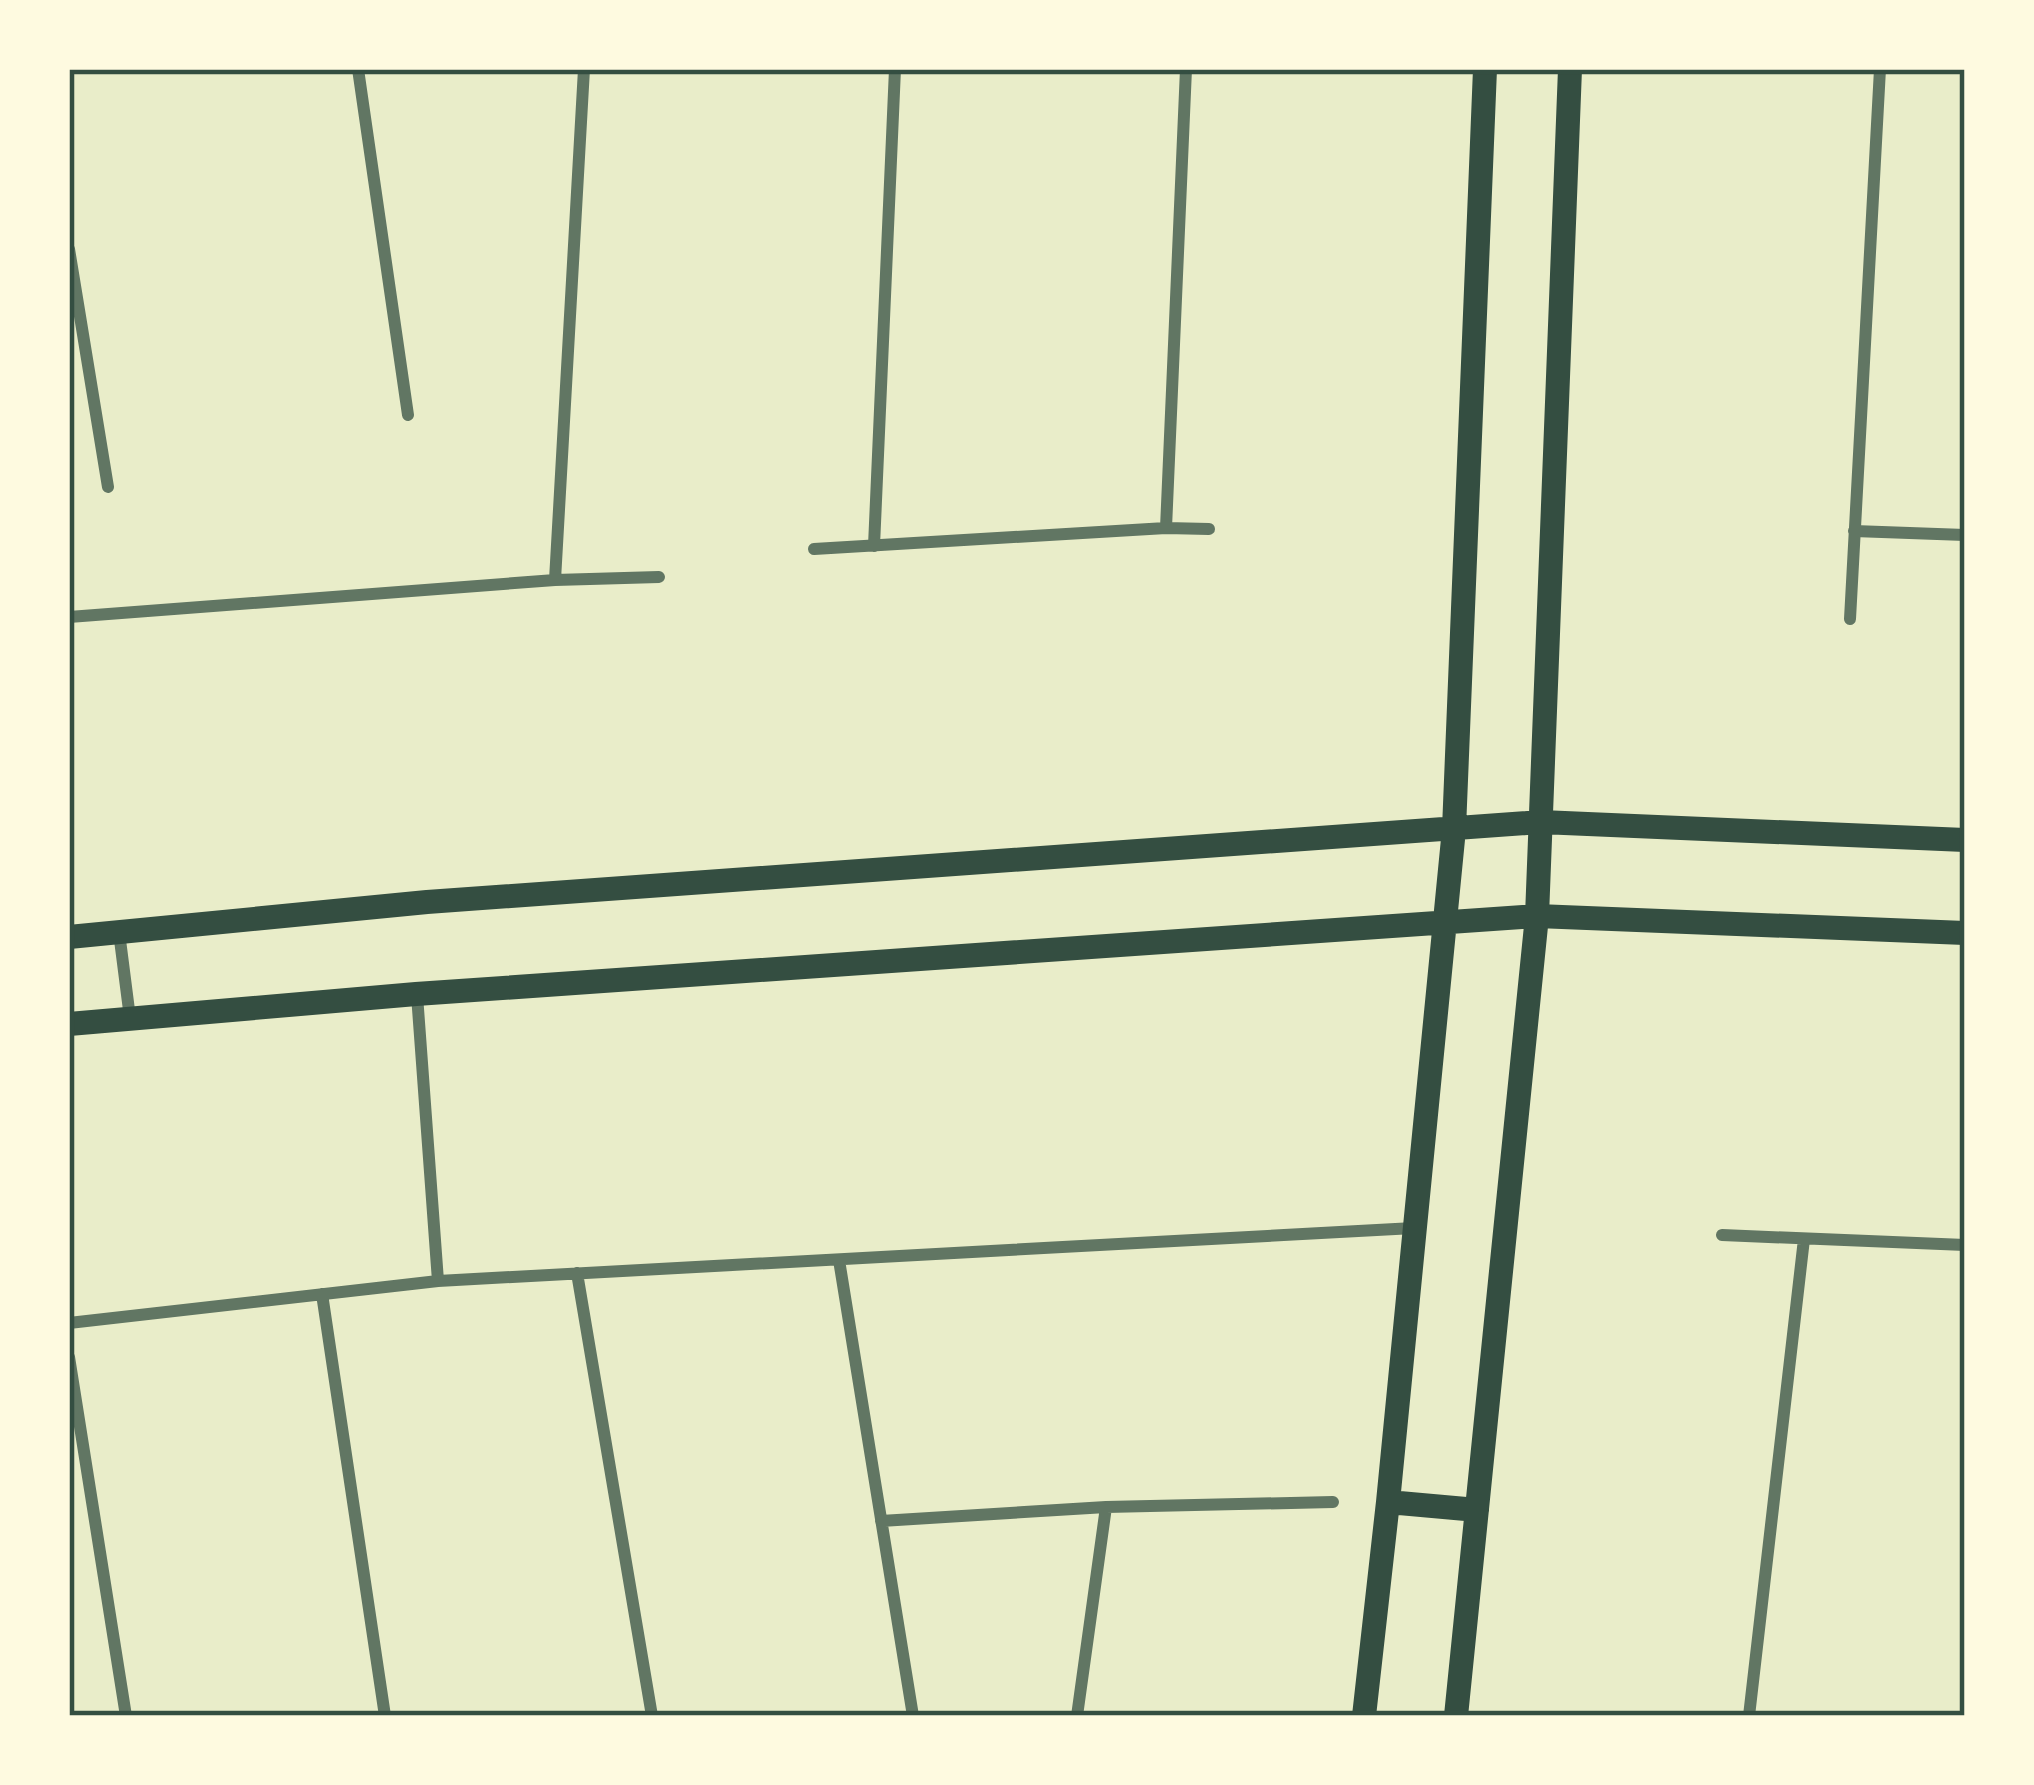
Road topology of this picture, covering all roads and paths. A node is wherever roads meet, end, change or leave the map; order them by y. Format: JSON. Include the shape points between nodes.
{"nodes":[{"id":1,"x":358,"y":69,"type":"edge"},
{"id":2,"x":584,"y":69,"type":"edge"},
{"id":3,"x":895,"y":69,"type":"edge"},
{"id":4,"x":1186,"y":69,"type":"edge"},
{"id":5,"x":1485,"y":69,"type":"edge"},
{"id":6,"x":1570,"y":69,"type":"edge"},
{"id":7,"x":1880,"y":69,"type":"edge"},
{"id":8,"x":69,"y":249,"type":"edge"},
{"id":9,"x":408,"y":416,"type":"dead end"},
{"id":10,"x":108,"y":487,"type":"dead end"},
{"id":11,"x":1166,"y":528,"type":"junction"},
{"id":12,"x":1209,"y":529,"type":"dead end"},
{"id":13,"x":1854,"y":531,"type":"junction"},
{"id":14,"x":1965,"y":535,"type":"edge"},
{"id":15,"x":874,"y":545,"type":"junction"},
{"id":16,"x":814,"y":549,"type":"dead end"},
{"id":17,"x":659,"y":577,"type":"dead end"},
{"id":18,"x":555,"y":580,"type":"junction"},
{"id":19,"x":69,"y":617,"type":"edge"},
{"id":20,"x":1850,"y":619,"type":"dead end"},
{"id":21,"x":1541,"y":822,"type":"junction"},
{"id":22,"x":1454,"y":829,"type":"junction"},
{"id":23,"x":1965,"y":840,"type":"edge"},
{"id":24,"x":1537,"y":916,"type":"junction"},
{"id":25,"x":1446,"y":921,"type":"junction"},
{"id":26,"x":119,"y":932,"type":"junction"},
{"id":27,"x":1965,"y":934,"type":"edge"},
{"id":28,"x":69,"y":937,"type":"edge"},
{"id":29,"x":416,"y":994,"type":"junction"},
{"id":30,"x":130,"y":1018,"type":"junction"},
{"id":31,"x":69,"y":1024,"type":"edge"},
{"id":32,"x":1415,"y":1228,"type":"junction"},
{"id":33,"x":1722,"y":1235,"type":"dead end"},
{"id":34,"x":1804,"y":1239,"type":"junction"},
{"id":35,"x":1965,"y":1245,"type":"edge"},
{"id":36,"x":839,"y":1260,"type":"junction"},
{"id":37,"x":577,"y":1274,"type":"junction"},
{"id":38,"x":438,"y":1281,"type":"junction"},
{"id":39,"x":322,"y":1294,"type":"junction"},
{"id":40,"x":69,"y":1323,"type":"edge"},
{"id":41,"x":69,"y":1357,"type":"edge"},
{"id":42,"x":1333,"y":1502,"type":"dead end"},
{"id":43,"x":1388,"y":1502,"type":"junction"},
{"id":44,"x":1106,"y":1507,"type":"junction"},
{"id":45,"x":1477,"y":1510,"type":"junction"},
{"id":46,"x":881,"y":1521,"type":"junction"},
{"id":47,"x":125,"y":1716,"type":"edge"},
{"id":48,"x":385,"y":1716,"type":"edge"},
{"id":49,"x":652,"y":1716,"type":"edge"},
{"id":50,"x":913,"y":1716,"type":"edge"},
{"id":51,"x":1077,"y":1716,"type":"edge"},
{"id":52,"x":1364,"y":1716,"type":"edge"},
{"id":53,"x":1456,"y":1716,"type":"edge"},
{"id":54,"x":1749,"y":1716,"type":"edge"}],
"edges":[{"from":1,"to":9,"type":"street"},
{"from":2,"to":18,"type":"street"},
{"from":3,"to":15,"type":"street"},
{"from":4,"to":11,"type":"street"},
{"from":5,"to":22,"type":"main road"},
{"from":6,"to":21,"type":"main road"},
{"from":7,"to":13,"type":"street"},
{"from":8,"to":10,"type":"street"},
{"from":11,"to":12,"type":"street"},
{"from":11,"to":15,"type":"street"},
{"from":13,"to":14,"type":"street"},
{"from":13,"to":20,"type":"street"},
{"from":15,"to":16,"type":"street"},
{"from":17,"to":18,"type":"street"},
{"from":18,"to":19,"type":"street"},
{"from":21,"to":22,"type":"main road"},
{"from":21,"to":23,"type":"main road"},
{"from":21,"to":24,"type":"main road"},
{"from":22,"to":25,"type":"main road"},
{"from":22,"to":26,"type":"main road","via":[[427,902]]},
{"from":24,"to":25,"type":"main road"},
{"from":24,"to":27,"type":"main road"},
{"from":24,"to":45,"type":"main road"},
{"from":25,"to":29,"type":"main road"},
{"from":25,"to":32,"type":"main road"},
{"from":26,"to":28,"type":"main road"},
{"from":26,"to":30,"type":"street"},
{"from":29,"to":30,"type":"main road"},
{"from":29,"to":38,"type":"street"},
{"from":30,"to":31,"type":"main road"},
{"from":32,"to":36,"type":"street"},
{"from":32,"to":43,"type":"main road"},
{"from":33,"to":34,"type":"street"},
{"from":34,"to":35,"type":"street"},
{"from":34,"to":54,"type":"street"},
{"from":36,"to":37,"type":"street"},
{"from":36,"to":46,"type":"street"},
{"from":37,"to":38,"type":"street"},
{"from":37,"to":49,"type":"street"},
{"from":38,"to":39,"type":"street"},
{"from":39,"to":40,"type":"street"},
{"from":39,"to":48,"type":"street"},
{"from":41,"to":47,"type":"street"},
{"from":42,"to":44,"type":"street"},
{"from":43,"to":45,"type":"main road"},
{"from":43,"to":52,"type":"main road"},
{"from":44,"to":46,"type":"street"},
{"from":44,"to":51,"type":"street"},
{"from":45,"to":53,"type":"main road"},
{"from":46,"to":50,"type":"street"}]}
